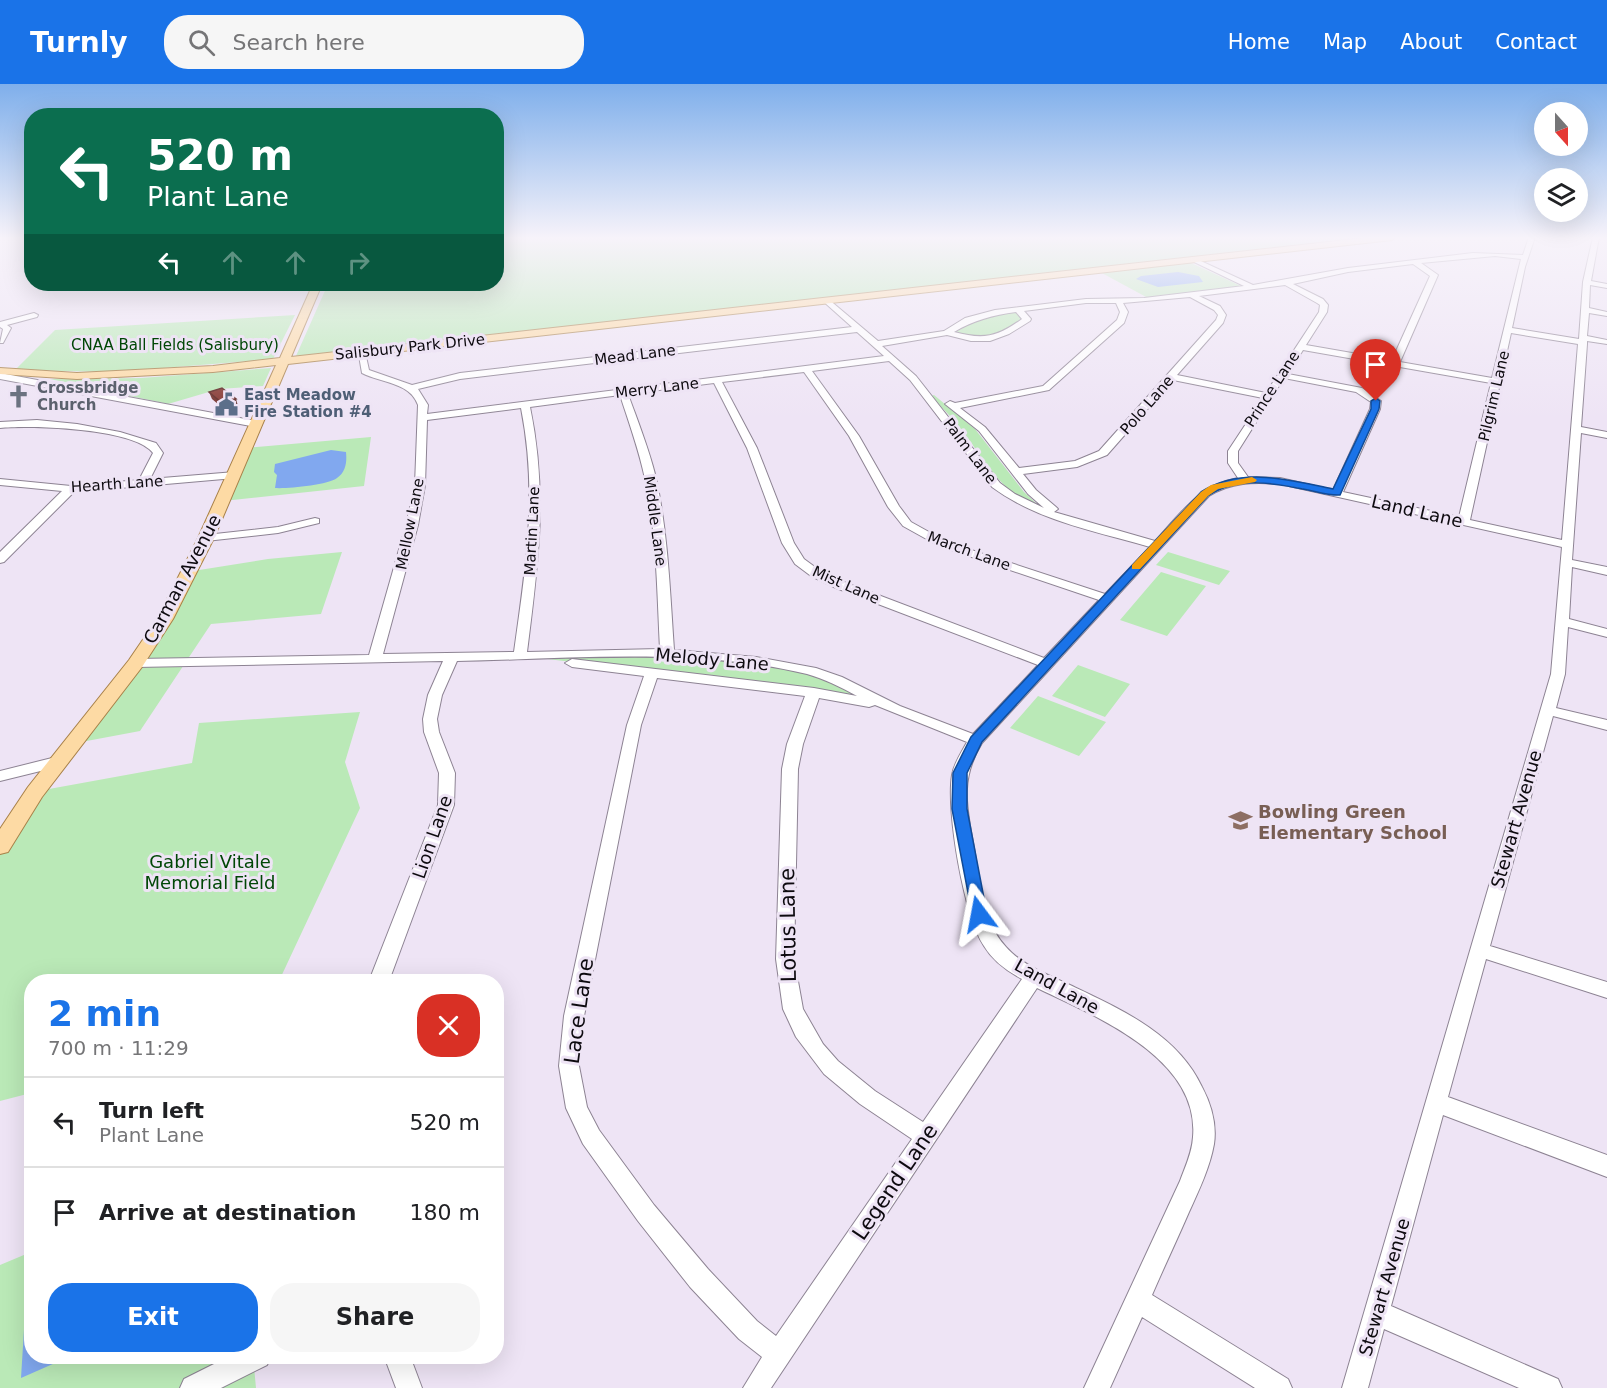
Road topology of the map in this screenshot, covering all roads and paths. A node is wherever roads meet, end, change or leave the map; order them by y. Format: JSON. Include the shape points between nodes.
{"nodes":[{"id":1,"x":311,"y":298,"type":"edge"},
{"id":2,"x":846,"y":298,"type":"edge"},
{"id":3,"x":1149,"y":298,"type":"edge"},
{"id":4,"x":1197,"y":298,"type":"edge"},
{"id":5,"x":1316,"y":298,"type":"edge"},
{"id":6,"x":1424,"y":298,"type":"edge"},
{"id":7,"x":1517,"y":298,"type":"edge"},
{"id":8,"x":1590,"y":298,"type":"edge"},
{"id":9,"x":827,"y":300,"type":"junction"},
{"id":10,"x":1118,"y":300,"type":"junction"},
{"id":11,"x":1019,"y":310,"type":"junction"},
{"id":12,"x":1586,"y":310,"type":"junction"},
{"id":13,"x":1607,"y":314,"type":"edge"},
{"id":14,"x":34,"y":315,"type":"dead end"},
{"id":15,"x":1,"y":324,"type":"edge"},
{"id":16,"x":859,"y":329,"type":"junction"},
{"id":17,"x":1510,"y":330,"type":"junction"},
{"id":18,"x":947,"y":333,"type":"junction"},
{"id":19,"x":1584,"y":340,"type":"junction"},
{"id":20,"x":0,"y":341,"type":"edge"},
{"id":21,"x":1607,"y":342,"type":"edge"},
{"id":22,"x":877,"y":344,"type":"junction"},
{"id":23,"x":1300,"y":347,"type":"junction"},
{"id":24,"x":361,"y":352,"type":"junction"},
{"id":25,"x":891,"y":358,"type":"junction"},
{"id":26,"x":284,"y":361,"type":"junction"},
{"id":27,"x":1395,"y":363,"type":"junction"},
{"id":28,"x":806,"y":369,"type":"junction"},
{"id":29,"x":0,"y":373,"type":"edge"},
{"id":30,"x":58,"y":375,"type":"junction"},
{"id":31,"x":1281,"y":375,"type":"junction"},
{"id":32,"x":1171,"y":377,"type":"junction"},
{"id":33,"x":913,"y":378,"type":"junction"},
{"id":34,"x":717,"y":381,"type":"junction"},
{"id":35,"x":1497,"y":381,"type":"junction"},
{"id":36,"x":40,"y":384,"type":"junction"},
{"id":37,"x":413,"y":388,"type":"junction"},
{"id":38,"x":623,"y":392,"type":"junction"},
{"id":39,"x":1267,"y":396,"type":"junction"},
{"id":40,"x":525,"y":405,"type":"junction"},
{"id":41,"x":954,"y":406,"type":"junction"},
{"id":42,"x":422,"y":418,"type":"junction"},
{"id":43,"x":256,"y":424,"type":"junction"},
{"id":44,"x":0,"y":425,"type":"edge"},
{"id":45,"x":1577,"y":429,"type":"junction"},
{"id":46,"x":1607,"y":435,"type":"edge"},
{"id":47,"x":1016,"y":472,"type":"junction"},
{"id":48,"x":235,"y":475,"type":"junction"},
{"id":49,"x":1245,"y":480,"type":"junction"},
{"id":50,"x":0,"y":482,"type":"edge"},
{"id":51,"x":143,"y":483,"type":"junction"},
{"id":52,"x":72,"y":489,"type":"junction"},
{"id":53,"x":1337,"y":493,"type":"junction"},
{"id":54,"x":315,"y":520,"type":"dead end"},
{"id":55,"x":1073,"y":520,"type":"junction"},
{"id":56,"x":1464,"y":522,"type":"junction"},
{"id":57,"x":206,"y":538,"type":"junction"},
{"id":58,"x":1157,"y":545,"type":"junction"},
{"id":59,"x":1568,"y":545,"type":"junction"},
{"id":60,"x":0,"y":559,"type":"edge"},
{"id":61,"x":1566,"y":562,"type":"junction"},
{"id":62,"x":1607,"y":571,"type":"edge"},
{"id":63,"x":1107,"y":599,"type":"junction"},
{"id":64,"x":1563,"y":622,"type":"junction"},
{"id":65,"x":1607,"y":633,"type":"edge"},
{"id":66,"x":667,"y":653,"type":"junction"},
{"id":67,"x":520,"y":656,"type":"junction"},
{"id":68,"x":452,"y":657,"type":"junction"},
{"id":69,"x":375,"y":658,"type":"junction"},
{"id":70,"x":136,"y":663,"type":"junction"},
{"id":71,"x":1047,"y":664,"type":"junction"},
{"id":72,"x":652,"y":673,"type":"junction"},
{"id":73,"x":814,"y":692,"type":"junction"},
{"id":74,"x":895,"y":709,"type":"junction"},
{"id":75,"x":1547,"y":710,"type":"junction"},
{"id":76,"x":1607,"y":725,"type":"edge"},
{"id":77,"x":976,"y":740,"type":"junction"},
{"id":78,"x":60,"y":761,"type":"junction"},
{"id":79,"x":0,"y":776,"type":"edge"},
{"id":80,"x":0,"y":846,"type":"edge"},
{"id":81,"x":1480,"y":950,"type":"junction"},
{"id":82,"x":382,"y":974,"type":"edge"},
{"id":83,"x":1034,"y":978,"type":"junction"},
{"id":84,"x":1607,"y":990,"type":"edge"},
{"id":85,"x":1437,"y":1103,"type":"junction"},
{"id":86,"x":926,"y":1136,"type":"junction"},
{"id":87,"x":1607,"y":1166,"type":"edge"},
{"id":88,"x":1137,"y":1300,"type":"junction"},
{"id":89,"x":1377,"y":1313,"type":"junction"},
{"id":90,"x":779,"y":1354,"type":"junction"},
{"id":91,"x":242,"y":1364,"type":"edge"},
{"id":92,"x":400,"y":1364,"type":"edge"},
{"id":93,"x":193,"y":1388,"type":"edge"},
{"id":94,"x":409,"y":1388,"type":"edge"},
{"id":95,"x":756,"y":1388,"type":"edge"},
{"id":96,"x":1097,"y":1388,"type":"edge"},
{"id":97,"x":1279,"y":1388,"type":"edge"},
{"id":98,"x":1355,"y":1388,"type":"edge"},
{"id":99,"x":1549,"y":1388,"type":"edge"}],
"edges":[{"from":1,"to":26,"type":"main road","name":"Carman Avenue"},
{"from":2,"to":9,"type":"main road","name":"Salisbury Park Drive"},
{"from":3,"to":10,"type":"street"},
{"from":4,"to":32,"type":"street","name":"Polo Lane","via":[[1222,315]]},
{"from":5,"to":23,"type":"street","name":"Prince Lane","via":[[1324,305],[1323,312]]},
{"from":6,"to":27,"type":"street"},
{"from":7,"to":17,"type":"street","name":"Pilgrim Lane"},
{"from":8,"to":12,"type":"street","name":"Stewart Avenue"},
{"from":9,"to":16,"type":"street","name":"Palm Lane"},
{"from":9,"to":24,"type":"main road","name":"Salisbury Park Drive"},
{"from":10,"to":11,"type":"street"},
{"from":10,"to":41,"type":"street","via":[[1124,312],[1119,324],[1054,383],[1028,393]]},
{"from":11,"to":18,"type":"street","via":[[980,315]]},
{"from":11,"to":18,"type":"street","via":[[1027,319],[1005,336],[979,339]]},
{"from":12,"to":13,"type":"street"},
{"from":12,"to":19,"type":"street","name":"Stewart Avenue"},
{"from":14,"to":15,"type":"street"},
{"from":15,"to":20,"type":"street","via":[[7,328]]},
{"from":16,"to":22,"type":"street","name":"Palm Lane"},
{"from":16,"to":37,"type":"street","name":"Mead Lane","via":[[460,376]]},
{"from":17,"to":19,"type":"street"},
{"from":17,"to":35,"type":"street","name":"Pilgrim Lane"},
{"from":18,"to":22,"type":"street"},
{"from":19,"to":21,"type":"street"},
{"from":19,"to":45,"type":"street","name":"Stewart Avenue"},
{"from":22,"to":25,"type":"street","name":"Palm Lane"},
{"from":23,"to":27,"type":"street"},
{"from":23,"to":31,"type":"street","name":"Prince Lane"},
{"from":24,"to":26,"type":"main road","name":"Salisbury Park Drive"},
{"from":24,"to":37,"type":"street","via":[[363,367],[369,373]]},
{"from":25,"to":28,"type":"street","name":"Merry Lane"},
{"from":25,"to":33,"type":"street","name":"Palm Lane"},
{"from":26,"to":30,"type":"main road","name":"Salisbury Park Drive","via":[[145,374]]},
{"from":26,"to":43,"type":"main road","name":"Carman Avenue"},
{"from":27,"to":35,"type":"street"},
{"from":28,"to":34,"type":"street","name":"Merry Lane"},
{"from":28,"to":63,"type":"street","name":"March Lane","via":[[854,436],[907,524],[943,544]]},
{"from":29,"to":30,"type":"main road","name":"Salisbury Park Drive"},
{"from":29,"to":36,"type":"street"},
{"from":30,"to":36,"type":"main road"},
{"from":31,"to":39,"type":"street","name":"Prince Lane"},
{"from":31,"to":53,"type":"street","via":[[1359,390],[1376,401]]},
{"from":32,"to":39,"type":"street"},
{"from":32,"to":47,"type":"street","name":"Polo Lane","via":[[1103,453],[1077,464]]},
{"from":33,"to":41,"type":"street","name":"Palm Lane"},
{"from":33,"to":55,"type":"street","name":"Palm Lane","via":[[996,485],[1021,503]]},
{"from":34,"to":38,"type":"street","name":"Merry Lane"},
{"from":34,"to":71,"type":"street","name":"Mist Lane","via":[[752,448],[788,543],[799,561],[840,585]]},
{"from":35,"to":56,"type":"street","name":"Pilgrim Lane"},
{"from":36,"to":43,"type":"street"},
{"from":37,"to":42,"type":"street","name":"Mellow Lane","via":[[421,398]]},
{"from":38,"to":40,"type":"street","name":"Merry Lane"},
{"from":38,"to":66,"type":"street","name":"Middle Lane","via":[[645,454],[654,500]]},
{"from":39,"to":49,"type":"street","name":"Prince Lane","via":[[1231,457]]},
{"from":40,"to":42,"type":"street","name":"Merry Lane"},
{"from":40,"to":67,"type":"street","name":"Martin Lane","via":[[535,463],[536,506]]},
{"from":41,"to":47,"type":"street","name":"Palm Lane","via":[[982,429]]},
{"from":42,"to":69,"type":"street","name":"Mellow Lane","via":[[420,485],[409,544]]},
{"from":43,"to":48,"type":"main road","name":"Carman Avenue"},
{"from":44,"to":51,"type":"street","via":[[60,424],[152,445],[159,453]]},
{"from":45,"to":46,"type":"street"},
{"from":45,"to":59,"type":"street","name":"Stewart Avenue"},
{"from":47,"to":55,"type":"street","name":"Palm Lane","via":[[1040,501]]},
{"from":48,"to":51,"type":"street","name":"Hearth Lane"},
{"from":48,"to":57,"type":"main road","name":"Carman Avenue"},
{"from":49,"to":53,"type":"street","name":"Land Lane","via":[[1280,481]]},
{"from":49,"to":58,"type":"street","name":"Land Lane","via":[[1215,487],[1204,494]]},
{"from":50,"to":52,"type":"street","name":"Hearth Lane"},
{"from":51,"to":52,"type":"street","name":"Hearth Lane"},
{"from":52,"to":60,"type":"street"},
{"from":53,"to":56,"type":"street","name":"Land Lane"},
{"from":54,"to":57,"type":"street","via":[[278,530]]},
{"from":55,"to":58,"type":"street","name":"Palm Lane"},
{"from":56,"to":59,"type":"street","name":"Land Lane"},
{"from":57,"to":70,"type":"main road","name":"Carman Avenue","via":[[165,619]]},
{"from":58,"to":63,"type":"street","name":"Land Lane"},
{"from":59,"to":61,"type":"street","name":"Stewart Avenue"},
{"from":61,"to":62,"type":"street"},
{"from":61,"to":64,"type":"street","name":"Stewart Avenue"},
{"from":63,"to":71,"type":"street","name":"Land Lane"},
{"from":64,"to":65,"type":"street"},
{"from":64,"to":75,"type":"street","name":"Stewart Avenue","via":[[1558,674]]},
{"from":66,"to":67,"type":"street","name":"Melody Lane"},
{"from":66,"to":74,"type":"street","name":"Melody Lane","via":[[756,661],[811,671]]},
{"from":67,"to":68,"type":"street","name":"Melody Lane"},
{"from":67,"to":72,"type":"street","name":"Melody Lane"},
{"from":68,"to":69,"type":"street","name":"Melody Lane"},
{"from":68,"to":82,"type":"street","name":"Lion Lane","via":[[430,720],[433,740],[447,768],[446,805]]},
{"from":69,"to":70,"type":"street","name":"Melody Lane"},
{"from":70,"to":78,"type":"main road","name":"Carman Avenue"},
{"from":71,"to":77,"type":"street","name":"Land Lane"},
{"from":72,"to":73,"type":"street","name":"Melody Lane"},
{"from":72,"to":90,"type":"street","name":"Lace Lane","via":[[634,725],[574,1016],[569,1066],[574,1097],[591,1137],[646,1213],[748,1330]]},
{"from":73,"to":74,"type":"street","name":"Melody Lane"},
{"from":73,"to":86,"type":"street","name":"Lotus Lane","via":[[790,769],[785,959],[793,1009],[803,1033],[821,1059],[856,1091]]},
{"from":74,"to":77,"type":"street","name":"Melody Lane"},
{"from":75,"to":76,"type":"street"},
{"from":75,"to":81,"type":"street","name":"Stewart Avenue"},
{"from":77,"to":83,"type":"street","name":"Land Lane","via":[[960,773],[960,809],[975,901],[983,928],[999,952]]},
{"from":78,"to":79,"type":"street"},
{"from":78,"to":80,"type":"main road","name":"Carman Avenue"},
{"from":81,"to":84,"type":"street"},
{"from":81,"to":85,"type":"street","name":"Stewart Avenue"},
{"from":83,"to":86,"type":"street","name":"Legend Lane"},
{"from":83,"to":88,"type":"street","name":"Land Lane","via":[[1152,1039],[1178,1065],[1198,1099],[1204,1129],[1201,1153]]},
{"from":85,"to":87,"type":"street"},
{"from":85,"to":89,"type":"street","name":"Stewart Avenue"},
{"from":86,"to":90,"type":"street","name":"Legend Lane"},
{"from":88,"to":96,"type":"street","name":"Land Lane"},
{"from":88,"to":97,"type":"street"},
{"from":89,"to":98,"type":"street","name":"Stewart Avenue"},
{"from":89,"to":99,"type":"street"},
{"from":90,"to":95,"type":"street","name":"Legend Lane"},
{"from":91,"to":93,"type":"street"},
{"from":92,"to":94,"type":"street"}]}
